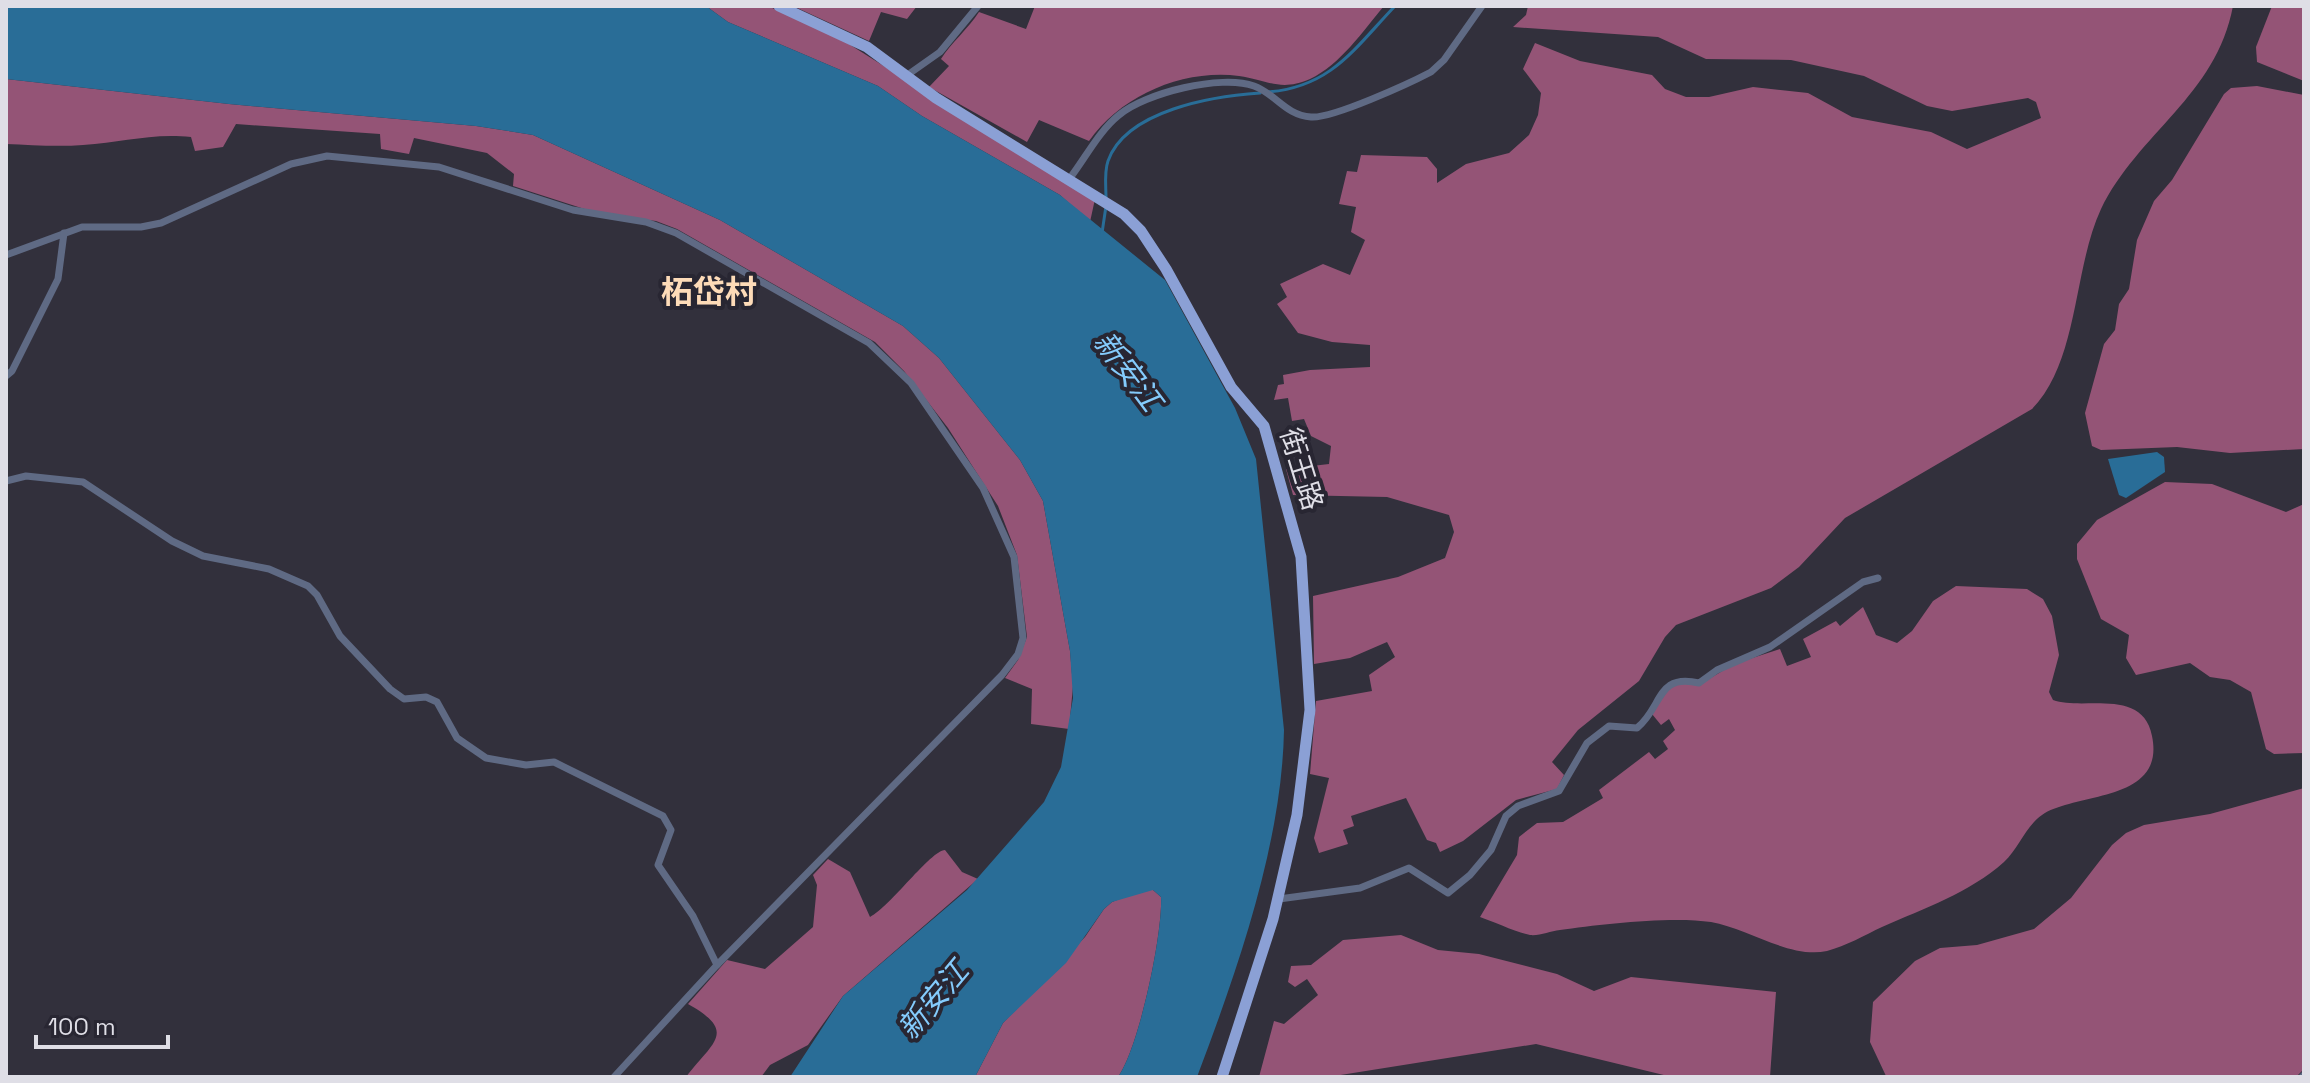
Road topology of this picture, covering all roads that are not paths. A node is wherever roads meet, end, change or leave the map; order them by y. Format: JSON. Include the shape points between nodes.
{"nodes":[{"id":1,"x":779,"y":6,"type":"edge"},
{"id":2,"x":978,"y":6,"type":"edge"},
{"id":3,"x":1482,"y":6,"type":"edge"},
{"id":4,"x":906,"y":76,"type":"junction"},
{"id":5,"x":1070,"y":178,"type":"junction"},
{"id":6,"x":64,"y":233,"type":"junction"},
{"id":7,"x":6,"y":255,"type":"edge"},
{"id":8,"x":6,"y":376,"type":"edge"},
{"id":9,"x":6,"y":481,"type":"edge"},
{"id":10,"x":1878,"y":578,"type":"dead end"},
{"id":11,"x":1279,"y":899,"type":"junction"},
{"id":12,"x":717,"y":965,"type":"junction"},
{"id":13,"x":614,"y":1077,"type":"edge"},
{"id":14,"x":1222,"y":1077,"type":"edge"}],
"edges":[{"from":1,"to":4,"type":"main road","name":"街王路","via":[[867,47]]},
{"from":2,"to":4,"type":"street","via":[[940,52]]},
{"from":3,"to":5,"type":"street","via":[[1431,72],[1326,116],[1291,113],[1262,90],[1241,82],[1182,88],[1146,100],[1117,116]]},
{"from":4,"to":5,"type":"main road","name":"街王路"},
{"from":5,"to":11,"type":"main road","name":"街王路","via":[[1111,204],[1150,243],[1231,387],[1264,426],[1299,542],[1310,710],[1297,815]]},
{"from":6,"to":7,"type":"street"},
{"from":6,"to":8,"type":"street","via":[[58,279]]},
{"from":6,"to":12,"type":"street","via":[[90,226],[161,223],[307,159],[425,164],[573,210],[666,228],[836,323],[896,365],[953,441],[1001,522],[1014,557],[1022,643],[1002,675]]},
{"from":9,"to":12,"type":"street","via":[[26,476],[83,482],[203,556],[269,569],[308,586],[340,636],[390,689],[404,699],[437,702],[457,738],[486,758],[526,765],[551,761],[663,816],[671,826],[658,865],[681,896]]},
{"from":10,"to":11,"type":"street","via":[[1863,582],[1770,647],[1699,683],[1684,679],[1669,685],[1637,728],[1609,726],[1587,743],[1559,791],[1506,816],[1491,850],[1448,893],[1409,868],[1360,888]]},
{"from":11,"to":14,"type":"main road","name":"街王路"},
{"from":12,"to":13,"type":"street"}]}
